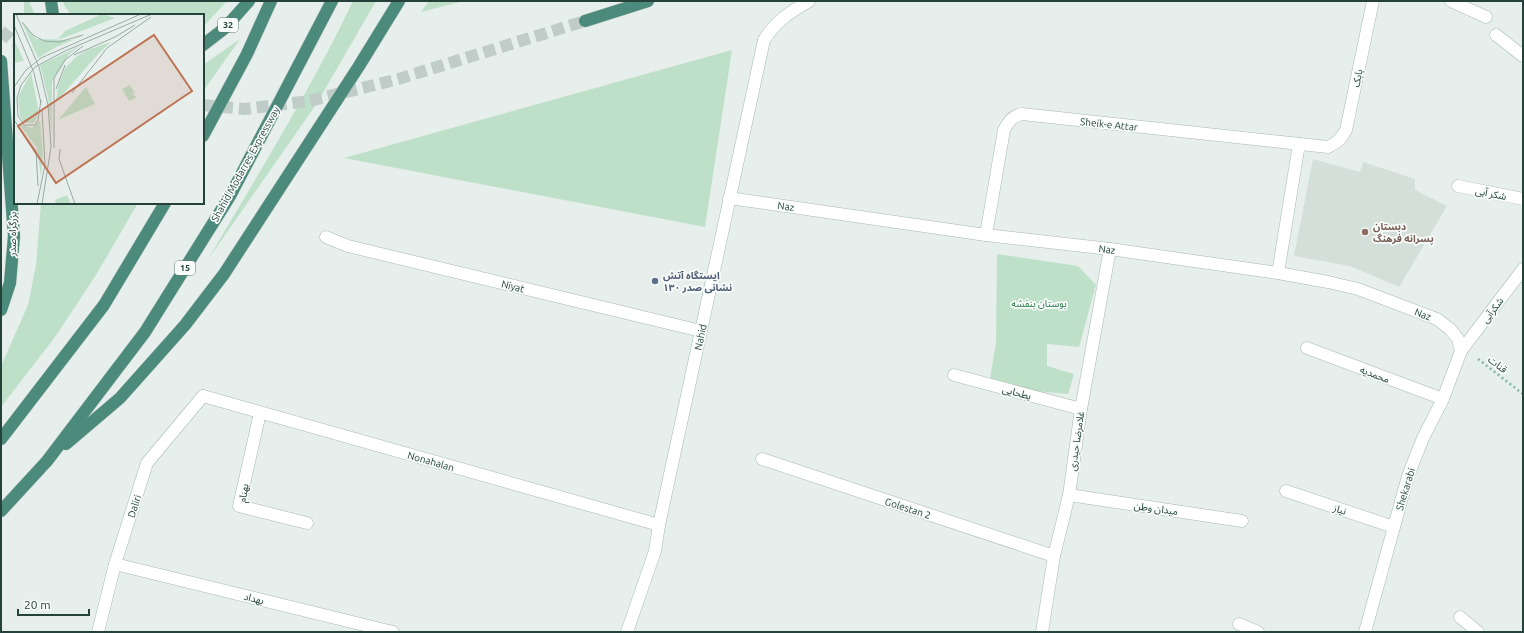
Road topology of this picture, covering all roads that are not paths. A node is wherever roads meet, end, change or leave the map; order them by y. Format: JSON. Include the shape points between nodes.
{"nodes":[{"id":1,"x":51,"y":1,"type":"edge"},
{"id":2,"x":249,"y":1,"type":"edge"},
{"id":3,"x":271,"y":1,"type":"edge"},
{"id":4,"x":332,"y":1,"type":"edge"},
{"id":5,"x":399,"y":1,"type":"edge"},
{"id":6,"x":648,"y":1,"type":"edge"},
{"id":7,"x":809,"y":1,"type":"edge"},
{"id":8,"x":1373,"y":1,"type":"edge"},
{"id":9,"x":1451,"y":1,"type":"edge"},
{"id":10,"x":53,"y":14,"type":"edge"},
{"id":11,"x":1486,"y":18,"type":"dead end"},
{"id":12,"x":585,"y":21,"type":"tunnel mouth"},
{"id":13,"x":1496,"y":35,"type":"dead end"},
{"id":14,"x":204,"y":45,"type":"edge"},
{"id":15,"x":1523,"y":56,"type":"edge"},
{"id":16,"x":1,"y":61,"type":"edge"},
{"id":17,"x":204,"y":134,"type":"edge"},
{"id":18,"x":1299,"y":144,"type":"junction"},
{"id":19,"x":1458,"y":186,"type":"dead end"},
{"id":20,"x":730,"y":198,"type":"junction"},
{"id":21,"x":1523,"y":199,"type":"edge"},
{"id":22,"x":164,"y":204,"type":"edge"},
{"id":23,"x":986,"y":235,"type":"junction"},
{"id":24,"x":326,"y":237,"type":"dead end"},
{"id":25,"x":1110,"y":249,"type":"junction"},
{"id":26,"x":1523,"y":269,"type":"edge"},
{"id":27,"x":1278,"y":273,"type":"junction"},
{"id":28,"x":1,"y":310,"type":"edge"},
{"id":29,"x":701,"y":331,"type":"junction"},
{"id":30,"x":1307,"y":348,"type":"dead end"},
{"id":31,"x":1461,"y":352,"type":"junction"},
{"id":32,"x":954,"y":375,"type":"dead end"},
{"id":33,"x":202,"y":396,"type":"joint"},
{"id":34,"x":1443,"y":399,"type":"junction"},
{"id":35,"x":1081,"y":409,"type":"junction"},
{"id":36,"x":260,"y":413,"type":"junction"},
{"id":37,"x":1,"y":440,"type":"edge"},
{"id":38,"x":762,"y":459,"type":"dead end"},
{"id":39,"x":47,"y":461,"type":"junction"},
{"id":40,"x":1286,"y":491,"type":"dead end"},
{"id":41,"x":1069,"y":495,"type":"junction"},
{"id":42,"x":1,"y":511,"type":"edge"},
{"id":43,"x":1242,"y":521,"type":"dead end"},
{"id":44,"x":307,"y":523,"type":"dead end"},
{"id":45,"x":659,"y":526,"type":"junction"},
{"id":46,"x":1394,"y":527,"type":"junction"},
{"id":47,"x":1054,"y":556,"type":"junction"},
{"id":48,"x":115,"y":564,"type":"junction"},
{"id":49,"x":1460,"y":617,"type":"dead end"},
{"id":50,"x":1239,"y":624,"type":"dead end"},
{"id":51,"x":98,"y":632,"type":"edge"},
{"id":52,"x":393,"y":632,"type":"edge"},
{"id":53,"x":627,"y":632,"type":"edge"},
{"id":54,"x":1042,"y":632,"type":"edge"},
{"id":55,"x":1258,"y":632,"type":"edge"},
{"id":56,"x":1365,"y":632,"type":"edge"},
{"id":57,"x":1478,"y":632,"type":"edge"}],
"edges":[{"from":1,"to":10,"type":"highway"},
{"from":2,"to":14,"type":"highway","number":"32","via":[[225,28]]},
{"from":3,"to":17,"type":"highway","via":[[247,54]]},
{"from":4,"to":39,"type":"highway","name":"Shahid Modarres Expressway","number":"15","via":[[230,196],[145,332]]},
{"from":5,"to":39,"type":"highway","via":[[224,274],[185,325],[120,398]]},
{"from":6,"to":12,"type":"highway"},
{"from":7,"to":20,"type":"street","name":"Nahid","via":[[773,26],[764,40]]},
{"from":8,"to":18,"type":"street","name":"Sheik-e Attar","via":[[1343,136],[1337,143],[1328,147]]},
{"from":9,"to":11,"type":"street"},
{"from":13,"to":15,"type":"street"},
{"from":16,"to":28,"type":"highway","name":"بزرگراه صدر","via":[[14,236],[10,283]]},
{"from":18,"to":23,"type":"street","name":"Sheik-e Attar","via":[[1022,114],[1014,116],[1004,130]]},
{"from":18,"to":27,"type":"street"},
{"from":19,"to":21,"type":"street","name":"شکر آبی"},
{"from":20,"to":23,"type":"street","name":"Naz"},
{"from":20,"to":29,"type":"street","name":"Nahid"},
{"from":22,"to":37,"type":"highway","via":[[104,305]]},
{"from":23,"to":25,"type":"street","name":"Naz"},
{"from":24,"to":29,"type":"street","name":"Niyat","via":[[348,246]]},
{"from":25,"to":27,"type":"street","name":"Naz"},
{"from":25,"to":35,"type":"street","name":"غلامرضا حیدری"},
{"from":26,"to":31,"type":"street","name":"شکرآبی"},
{"from":27,"to":31,"type":"street","name":"Naz","via":[[1358,289],[1437,319],[1450,328],[1458,339]]},
{"from":29,"to":45,"type":"street","name":"Nahid"},
{"from":30,"to":34,"type":"street","name":"محمدیه"},
{"from":31,"to":34,"type":"street","name":"Shekarabi"},
{"from":32,"to":35,"type":"street","name":"بطحایی"},
{"from":33,"to":36,"type":"street","name":"Nonahalan"},
{"from":33,"to":48,"type":"street","name":"Daliri","via":[[147,463]]},
{"from":34,"to":46,"type":"street","name":"Shekarabi","via":[[1423,438],[1408,476]]},
{"from":35,"to":41,"type":"street","name":"غلامرضا حیدری"},
{"from":36,"to":44,"type":"street","name":"بهنام","via":[[239,506]]},
{"from":36,"to":45,"type":"street","name":"Nonahalan"},
{"from":38,"to":47,"type":"street","name":"Golestan 2"},
{"from":39,"to":42,"type":"highway","name":"Shahid Modarres Expressway","number":"15"},
{"from":40,"to":46,"type":"street","name":"نیاز"},
{"from":41,"to":43,"type":"street","name":"میدان وطن"},
{"from":41,"to":47,"type":"street","name":"غلامرضا حیدری"},
{"from":45,"to":53,"type":"street","name":"Nahid","via":[[655,551]]},
{"from":46,"to":56,"type":"street","name":"Shekarabi"},
{"from":47,"to":54,"type":"street","name":"غلامرضا حیدری"},
{"from":48,"to":51,"type":"street","name":"Daliri"},
{"from":48,"to":52,"type":"street","name":"بهداد"},
{"from":49,"to":57,"type":"street"},
{"from":50,"to":55,"type":"street"}]}
